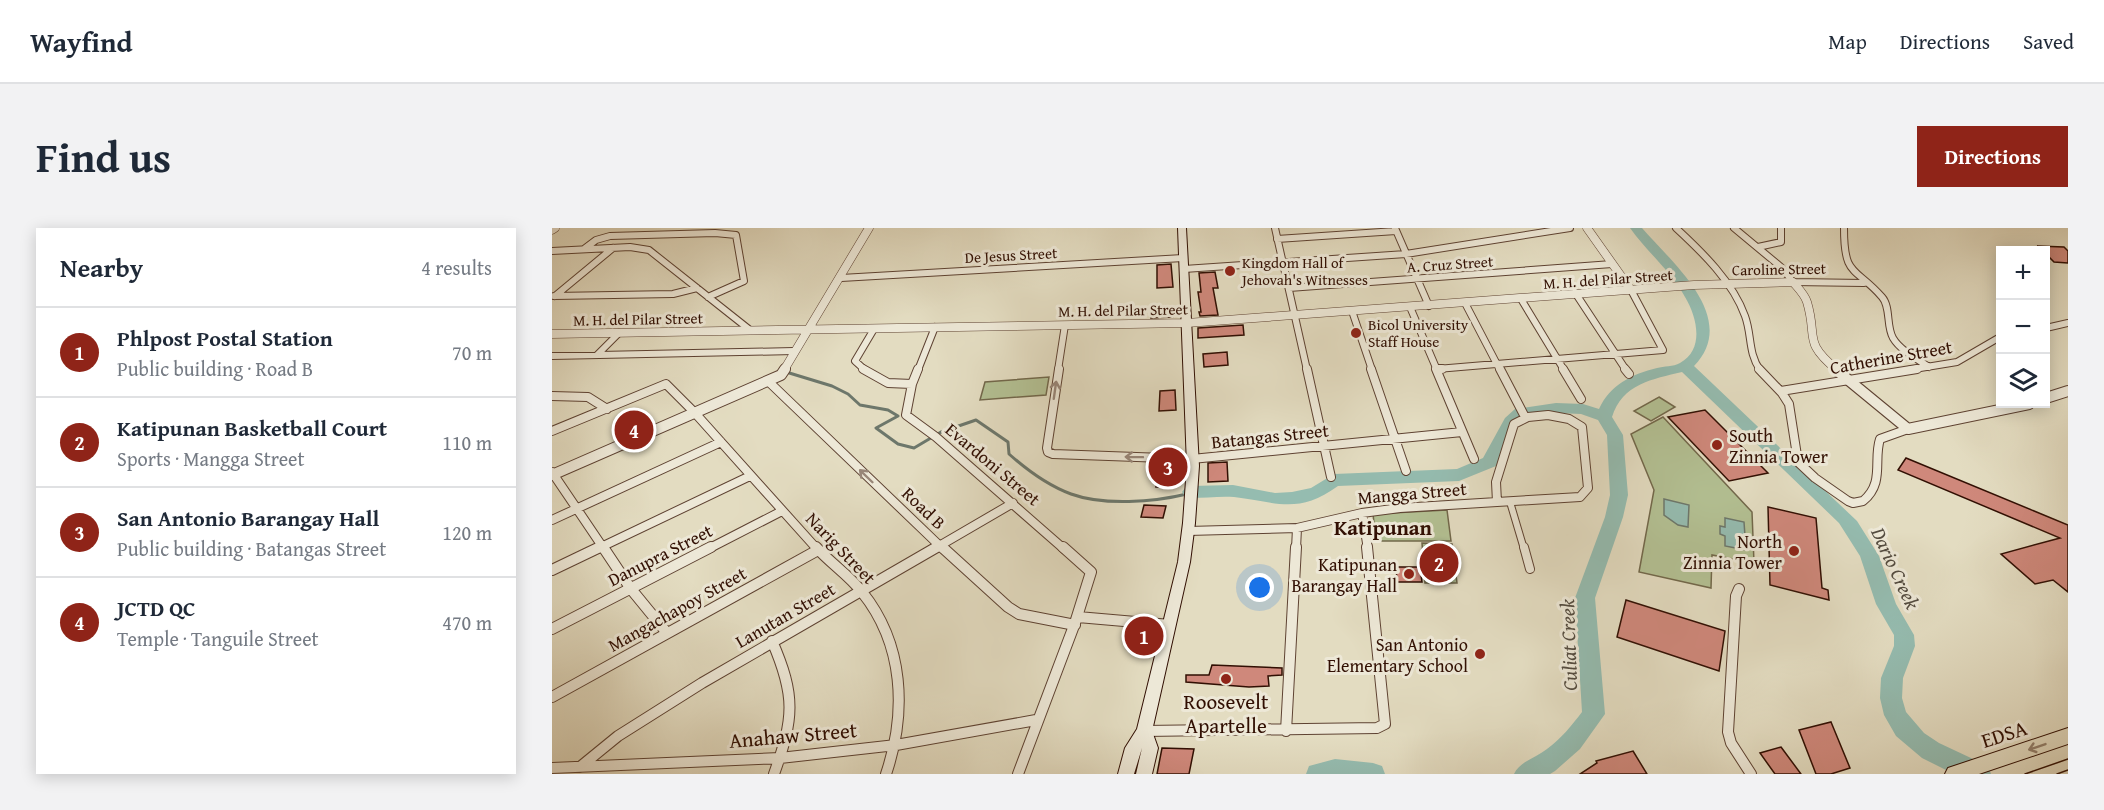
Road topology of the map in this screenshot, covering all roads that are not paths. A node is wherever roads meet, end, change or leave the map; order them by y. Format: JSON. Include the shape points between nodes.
{"nodes":[{"id":1,"x":869,"y":228,"type":"edge"},
{"id":2,"x":1182,"y":228,"type":"edge"},
{"id":3,"x":1275,"y":228,"type":"edge"},
{"id":4,"x":1570,"y":228,"type":"edge"},
{"id":5,"x":1587,"y":228,"type":"edge"},
{"id":6,"x":1676,"y":228,"type":"edge"},
{"id":7,"x":1734,"y":228,"type":"edge"},
{"id":8,"x":1780,"y":228,"type":"edge"},
{"id":9,"x":1844,"y":228,"type":"edge"},
{"id":10,"x":1396,"y":230,"type":"edge"},
{"id":11,"x":1277,"y":239,"type":"junction"},
{"id":12,"x":1758,"y":247,"type":"junction"},
{"id":13,"x":613,"y":248,"type":"junction"},
{"id":14,"x":584,"y":249,"type":"junction"},
{"id":15,"x":552,"y":251,"type":"edge"},
{"id":16,"x":1406,"y":254,"type":"junction"},
{"id":17,"x":1282,"y":262,"type":"junction"},
{"id":18,"x":1184,"y":264,"type":"junction"},
{"id":19,"x":1612,"y":264,"type":"junction"},
{"id":20,"x":841,"y":278,"type":"junction"},
{"id":21,"x":1418,"y":279,"type":"junction"},
{"id":22,"x":1793,"y":282,"type":"junction"},
{"id":23,"x":1725,"y":283,"type":"junction"},
{"id":24,"x":1864,"y":283,"type":"junction"},
{"id":25,"x":1694,"y":285,"type":"joint"},
{"id":26,"x":697,"y":288,"type":"junction"},
{"id":27,"x":1289,"y":288,"type":"junction"},
{"id":28,"x":1631,"y":290,"type":"junction"},
{"id":29,"x":1576,"y":294,"type":"junction"},
{"id":30,"x":553,"y":297,"type":"edge"},
{"id":31,"x":708,"y":297,"type":"junction"},
{"id":32,"x":1521,"y":299,"type":"junction"},
{"id":33,"x":1465,"y":303,"type":"junction"},
{"id":34,"x":1429,"y":306,"type":"junction"},
{"id":35,"x":1410,"y":307,"type":"junction"},
{"id":36,"x":1352,"y":311,"type":"junction"},
{"id":37,"x":1296,"y":315,"type":"junction"},
{"id":38,"x":1187,"y":323,"type":"junction"},
{"id":39,"x":2068,"y":323,"type":"edge"},
{"id":40,"x":1065,"y":325,"type":"junction"},
{"id":41,"x":935,"y":327,"type":"junction"},
{"id":42,"x":2050,"y":327,"type":"edge"},
{"id":43,"x":807,"y":329,"type":"junction"},
{"id":44,"x":874,"y":329,"type":"junction"},
{"id":45,"x":750,"y":330,"type":"junction"},
{"id":46,"x":619,"y":333,"type":"junction"},
{"id":47,"x":552,"y":334,"type":"edge"},
{"id":48,"x":1996,"y":339,"type":"edge"},
{"id":49,"x":794,"y":351,"type":"junction"},
{"id":50,"x":1616,"y":354,"type":"junction"},
{"id":51,"x":597,"y":355,"type":"junction"},
{"id":52,"x":552,"y":356,"type":"edge"},
{"id":53,"x":1557,"y":359,"type":"junction"},
{"id":54,"x":1497,"y":364,"type":"junction"},
{"id":55,"x":1929,"y":367,"type":"junction"},
{"id":56,"x":1437,"y":369,"type":"junction"},
{"id":57,"x":1629,"y":374,"type":"dead end"},
{"id":58,"x":1850,"y":380,"type":"junction"},
{"id":59,"x":769,"y":382,"type":"junction"},
{"id":60,"x":912,"y":384,"type":"junction"},
{"id":61,"x":1780,"y":391,"type":"junction"},
{"id":62,"x":2068,"y":391,"type":"edge"},
{"id":63,"x":552,"y":396,"type":"edge"},
{"id":64,"x":2050,"y":397,"type":"edge"},
{"id":65,"x":1581,"y":399,"type":"dead end"},
{"id":66,"x":2010,"y":408,"type":"edge"},
{"id":67,"x":607,"y":409,"type":"junction"},
{"id":68,"x":695,"y":413,"type":"junction"},
{"id":69,"x":1523,"y":413,"type":"junction"},
{"id":70,"x":1908,"y":429,"type":"junction"},
{"id":71,"x":552,"y":431,"type":"edge"},
{"id":72,"x":1462,"y":432,"type":"junction"},
{"id":73,"x":1394,"y":439,"type":"junction"},
{"id":74,"x":721,"y":442,"type":"junction"},
{"id":75,"x":1324,"y":446,"type":"junction"},
{"id":76,"x":1192,"y":459,"type":"junction"},
{"id":77,"x":1474,"y":459,"type":"dead end"},
{"id":78,"x":1406,"y":471,"type":"dead end"},
{"id":79,"x":552,"y":474,"type":"edge"},
{"id":80,"x":750,"y":476,"type":"junction"},
{"id":81,"x":1331,"y":477,"type":"dead end"},
{"id":82,"x":1510,"y":502,"type":"junction"},
{"id":83,"x":1013,"y":503,"type":"junction"},
{"id":84,"x":1497,"y":503,"type":"junction"},
{"id":85,"x":577,"y":508,"type":"junction"},
{"id":86,"x":782,"y":511,"type":"junction"},
{"id":87,"x":1362,"y":513,"type":"junction"},
{"id":88,"x":552,"y":520,"type":"edge"},
{"id":89,"x":1297,"y":528,"type":"junction"},
{"id":90,"x":1188,"y":531,"type":"junction"},
{"id":91,"x":602,"y":545,"type":"junction"},
{"id":92,"x":939,"y":545,"type":"junction"},
{"id":93,"x":818,"y":550,"type":"junction"},
{"id":94,"x":1530,"y":569,"type":"dead end"},
{"id":95,"x":552,"y":570,"type":"edge"},
{"id":96,"x":631,"y":589,"type":"junction"},
{"id":97,"x":1739,"y":589,"type":"dead end"},
{"id":98,"x":861,"y":590,"type":"junction"},
{"id":99,"x":1077,"y":621,"type":"junction"},
{"id":100,"x":1170,"y":625,"type":"junction"},
{"id":101,"x":552,"y":629,"type":"edge"},
{"id":102,"x":667,"y":633,"type":"junction"},
{"id":103,"x":772,"y":641,"type":"junction"},
{"id":104,"x":552,"y":697,"type":"edge"},
{"id":105,"x":1036,"y":720,"type":"junction"},
{"id":106,"x":1144,"y":731,"type":"junction"},
{"id":107,"x":1286,"y":731,"type":"junction"},
{"id":108,"x":2068,"y":736,"type":"edge"},
{"id":109,"x":896,"y":745,"type":"junction"},
{"id":110,"x":780,"y":758,"type":"junction"},
{"id":111,"x":580,"y":767,"type":"junction"},
{"id":112,"x":552,"y":768,"type":"edge"},
{"id":113,"x":774,"y":774,"type":"edge"},
{"id":114,"x":886,"y":774,"type":"edge"},
{"id":115,"x":1018,"y":774,"type":"edge"},
{"id":116,"x":1126,"y":774,"type":"edge"},
{"id":117,"x":1144,"y":774,"type":"edge"},
{"id":118,"x":1751,"y":774,"type":"edge"},
{"id":119,"x":1954,"y":774,"type":"edge"}],
"edges":[{"from":1,"to":20,"type":"street"},
{"from":2,"to":18,"type":"main road"},
{"from":3,"to":11,"type":"street"},
{"from":4,"to":16,"type":"street","name":"De Jesus Street"},
{"from":5,"to":19,"type":"street"},
{"from":6,"to":23,"type":"street"},
{"from":7,"to":12,"type":"street"},
{"from":8,"to":12,"type":"street","via":[[1781,242]]},
{"from":9,"to":24,"type":"street","via":[[1848,264]]},
{"from":10,"to":11,"type":"street"},
{"from":10,"to":16,"type":"street"},
{"from":11,"to":17,"type":"street"},
{"from":12,"to":22,"type":"street"},
{"from":13,"to":14,"type":"street"},
{"from":13,"to":26,"type":"street","via":[[650,250]]},
{"from":13,"to":30,"type":"street"},
{"from":14,"to":15,"type":"street"},
{"from":14,"to":31,"type":"street","via":[[610,236],[736,235],[744,281]]},
{"from":16,"to":17,"type":"street","name":"De Jesus Street"},
{"from":16,"to":21,"type":"street"},
{"from":17,"to":18,"type":"street","name":"De Jesus Street"},
{"from":17,"to":27,"type":"street"},
{"from":18,"to":20,"type":"street","name":"De Jesus Street"},
{"from":18,"to":38,"type":"main road"},
{"from":19,"to":21,"type":"street","name":"A. Cruz Street"},
{"from":19,"to":28,"type":"street"},
{"from":20,"to":43,"type":"street"},
{"from":21,"to":27,"type":"street","name":"A. Cruz Street"},
{"from":21,"to":34,"type":"street"},
{"from":22,"to":23,"type":"street","name":"Caroline Street"},
{"from":22,"to":24,"type":"street","name":"Caroline Street"},
{"from":22,"to":58,"type":"street","via":[[1807,300],[1812,343],[1825,360]]},
{"from":23,"to":25,"type":"street","name":"Caroline Street"},
{"from":23,"to":61,"type":"street","via":[[1746,317],[1748,346],[1755,363]]},
{"from":24,"to":55,"type":"street","via":[[1884,299],[1892,337]]},
{"from":25,"to":28,"type":"street","name":"M. H. del Pilar Street"},
{"from":26,"to":30,"type":"street","via":[[674,294]]},
{"from":26,"to":31,"type":"street"},
{"from":27,"to":37,"type":"street"},
{"from":28,"to":29,"type":"street","name":"M. H. del Pilar Street"},
{"from":28,"to":50,"type":"street","via":[[1663,350]]},
{"from":29,"to":32,"type":"street","name":"M. H. del Pilar Street"},
{"from":29,"to":50,"type":"street"},
{"from":31,"to":45,"type":"street"},
{"from":32,"to":33,"type":"street","name":"M. H. del Pilar Street"},
{"from":32,"to":53,"type":"street"},
{"from":33,"to":34,"type":"street","name":"M. H. del Pilar Street"},
{"from":33,"to":54,"type":"street"},
{"from":34,"to":35,"type":"street","name":"M. H. del Pilar Street"},
{"from":35,"to":36,"type":"street","name":"M. H. del Pilar Street"},
{"from":35,"to":56,"type":"street"},
{"from":36,"to":37,"type":"street","name":"M. H. del Pilar Street"},
{"from":36,"to":73,"type":"street"},
{"from":37,"to":38,"type":"street","name":"M. H. del Pilar Street"},
{"from":37,"to":75,"type":"street"},
{"from":38,"to":40,"type":"street","name":"M. H. del Pilar Street"},
{"from":38,"to":76,"type":"main road"},
{"from":39,"to":42,"type":"street"},
{"from":40,"to":41,"type":"street","name":"M. H. del Pilar Street"},
{"from":76,"to":40,"type":"street","name":"Batangas Street","one_way":true,"via":[[1048,452]]},
{"from":41,"to":44,"type":"street","name":"M. H. del Pilar Street"},
{"from":41,"to":60,"type":"street","name":"Evardoni Street"},
{"from":43,"to":44,"type":"street","name":"M. H. del Pilar Street"},
{"from":43,"to":45,"type":"street","name":"M. H. del Pilar Street"},
{"from":43,"to":49,"type":"street"},
{"from":44,"to":60,"type":"street","via":[[855,361],[888,384]]},
{"from":45,"to":46,"type":"street","name":"M. H. del Pilar Street"},
{"from":46,"to":47,"type":"street","name":"M. H. del Pilar Street"},
{"from":46,"to":51,"type":"street"},
{"from":48,"to":55,"type":"street","name":"Catherine Street","via":[[1970,357]]},
{"from":49,"to":51,"type":"street"},
{"from":49,"to":59,"type":"street","via":[[781,375]]},
{"from":50,"to":53,"type":"street"},
{"from":50,"to":57,"type":"street"},
{"from":51,"to":52,"type":"street"},
{"from":53,"to":54,"type":"street"},
{"from":53,"to":65,"type":"street"},
{"from":54,"to":56,"type":"street"},
{"from":54,"to":69,"type":"street"},
{"from":55,"to":58,"type":"street","name":"Catherine Street"},
{"from":56,"to":72,"type":"street"},
{"from":58,"to":61,"type":"street","name":"Catherine Street"},
{"from":58,"to":70,"type":"street"},
{"from":59,"to":68,"type":"street"},
{"from":92,"to":59,"type":"street","name":"Road B","one_way":true},
{"from":60,"to":83,"type":"street","name":"Evardoni Street","via":[[906,415]]},
{"from":61,"to":70,"type":"street","via":[[1792,412],[1798,461],[1852,503],[1866,499],[1878,478],[1880,439]]},
{"from":62,"to":64,"type":"street"},
{"from":63,"to":67,"type":"street","via":[[588,397]]},
{"from":66,"to":70,"type":"street"},
{"from":67,"to":68,"type":"street","name":"Narig Street","via":[[666,384]]},
{"from":67,"to":71,"type":"street"},
{"from":68,"to":74,"type":"street","name":"Narig Street"},
{"from":68,"to":79,"type":"street"},
{"from":69,"to":82,"type":"street","name":"Mangga Street","via":[[1578,421],[1582,427],[1588,488],[1580,497]]},
{"from":69,"to":84,"type":"street","via":[[1514,424],[1496,482]]},
{"from":72,"to":73,"type":"street","name":"Batangas Street"},
{"from":72,"to":77,"type":"street"},
{"from":73,"to":75,"type":"street","name":"Batangas Street"},
{"from":73,"to":78,"type":"street"},
{"from":74,"to":80,"type":"street","name":"Narig Street"},
{"from":74,"to":85,"type":"street"},
{"from":75,"to":76,"type":"street","name":"Batangas Street"},
{"from":75,"to":81,"type":"street"},
{"from":76,"to":90,"type":"main road"},
{"from":79,"to":85,"type":"street"},
{"from":80,"to":86,"type":"street","name":"Narig Street"},
{"from":80,"to":91,"type":"street"},
{"from":82,"to":84,"type":"street","name":"Mangga Street"},
{"from":82,"to":94,"type":"street"},
{"from":83,"to":92,"type":"street","name":"Lanutan Street"},
{"from":83,"to":99,"type":"street","name":"Evardoni Street","via":[[1091,572]]},
{"from":84,"to":87,"type":"street","name":"Mangga Street"},
{"from":85,"to":88,"type":"street"},
{"from":85,"to":91,"type":"street"},
{"from":86,"to":93,"type":"street","name":"Narig Street"},
{"from":86,"to":96,"type":"street","name":"Danupra Street"},
{"from":87,"to":89,"type":"street","name":"Mangga Street"},
{"from":87,"to":107,"type":"street","via":[[1385,724],[1377,728]]},
{"from":89,"to":90,"type":"street","name":"Mangga Street"},
{"from":89,"to":107,"type":"street"},
{"from":90,"to":100,"type":"main road"},
{"from":91,"to":95,"type":"street"},
{"from":91,"to":96,"type":"street"},
{"from":92,"to":98,"type":"street","name":"Lanutan Street"},
{"from":92,"to":99,"type":"street","name":"Road B","via":[[1019,614]]},
{"from":93,"to":98,"type":"street","name":"Narig Street"},
{"from":93,"to":102,"type":"street","name":"Mangachapoy Street"},
{"from":96,"to":101,"type":"street","name":"Danupra Street"},
{"from":96,"to":102,"type":"street"},
{"from":97,"to":118,"type":"street","via":[[1728,732]]},
{"from":98,"to":103,"type":"street","name":"Lanutan Street"},
{"from":98,"to":109,"type":"street","name":"Narig Street","via":[[886,629],[900,685]]},
{"from":99,"to":100,"type":"street","name":"Road B"},
{"from":99,"to":105,"type":"street"},
{"from":100,"to":106,"type":"main road"},
{"from":102,"to":104,"type":"street","name":"Mangachapoy Street"},
{"from":103,"to":110,"type":"street","via":[[791,693],[790,728]]},
{"from":103,"to":111,"type":"street","name":"Lanutan Street","via":[[618,736]]},
{"from":105,"to":109,"type":"street","name":"Anahaw Street"},
{"from":105,"to":115,"type":"street"},
{"from":106,"to":107,"type":"street"},
{"from":106,"to":116,"type":"main road","via":[[1133,748]]},
{"from":106,"to":117,"type":"main road","via":[[1150,748]]},
{"from":108,"to":119,"type":"highway","name":"EDSA","one_way":true},
{"from":109,"to":110,"type":"street","name":"Anahaw Street"},
{"from":109,"to":114,"type":"street","name":"Narig Street"},
{"from":110,"to":111,"type":"street","name":"Anahaw Street"},
{"from":110,"to":113,"type":"street"},
{"from":111,"to":112,"type":"street","name":"Anahaw Street"}]}
